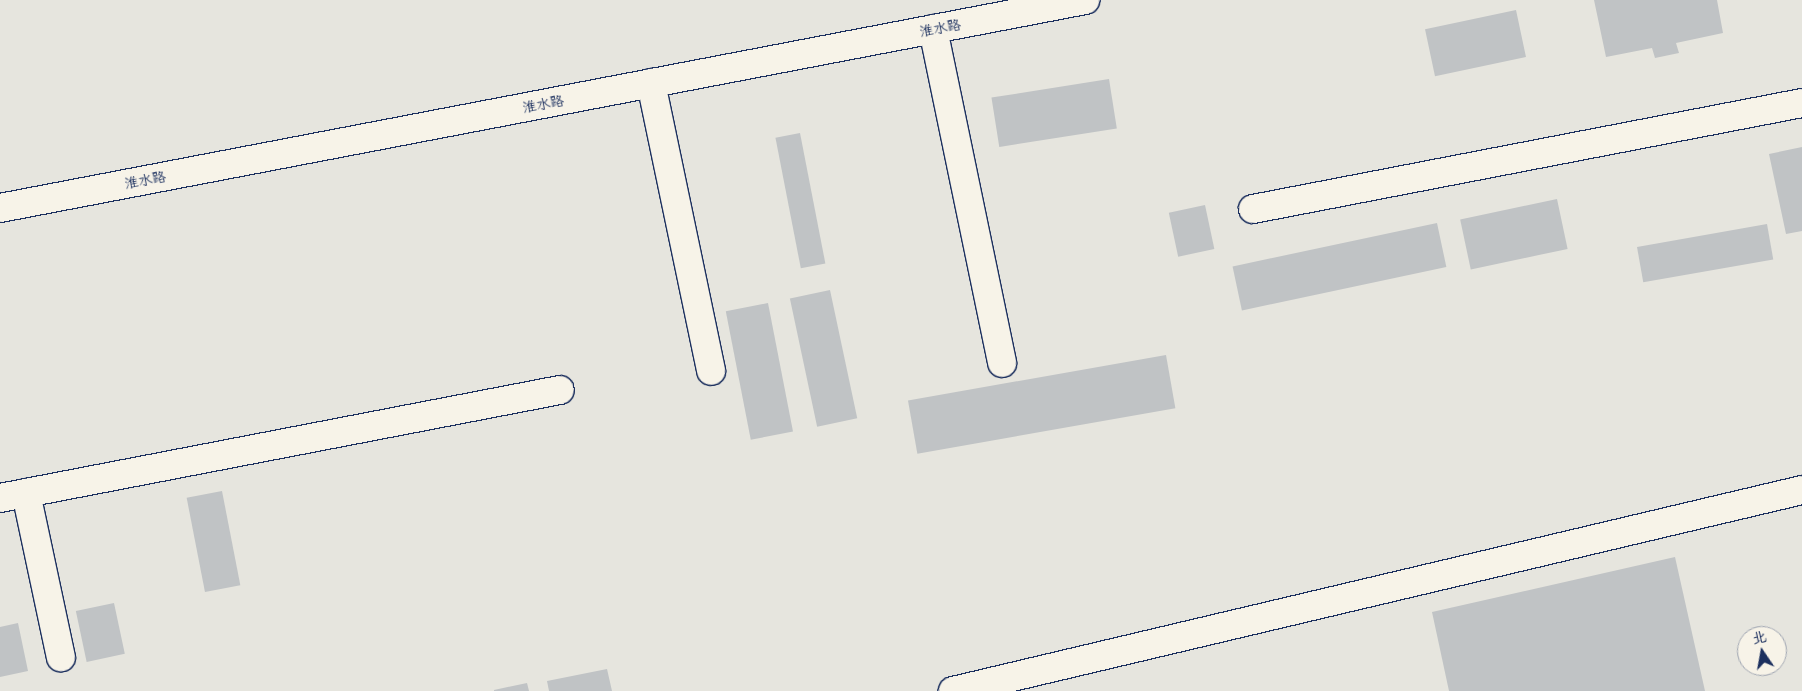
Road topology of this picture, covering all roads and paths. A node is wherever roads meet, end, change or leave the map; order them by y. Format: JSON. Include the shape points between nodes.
{"nodes":[{"id":1,"x":1085,"y":0,"type":"edge"},
{"id":2,"x":934,"y":29,"type":"junction"},
{"id":3,"x":650,"y":83,"type":"junction"},
{"id":4,"x":1802,"y":103,"type":"edge"},
{"id":5,"x":0,"y":208,"type":"edge"},
{"id":6,"x":1253,"y":209,"type":"dead end"},
{"id":7,"x":1002,"y":363,"type":"dead end"},
{"id":8,"x":711,"y":371,"type":"dead end"},
{"id":9,"x":560,"y":390,"type":"dead end"},
{"id":10,"x":1802,"y":490,"type":"edge"},
{"id":11,"x":26,"y":493,"type":"junction"},
{"id":12,"x":0,"y":498,"type":"edge"},
{"id":13,"x":61,"y":657,"type":"dead end"},
{"id":14,"x":953,"y":691,"type":"edge"}],
"edges":[{"from":1,"to":2,"type":"street","name":"淮水路"},
{"from":2,"to":3,"type":"street","name":"淮水路"},
{"from":2,"to":7,"type":"street"},
{"from":3,"to":5,"type":"street","name":"淮水路"},
{"from":3,"to":8,"type":"street"},
{"from":4,"to":6,"type":"street"},
{"from":9,"to":11,"type":"street"},
{"from":10,"to":14,"type":"street"},
{"from":11,"to":12,"type":"street"},
{"from":11,"to":13,"type":"street"}]}
